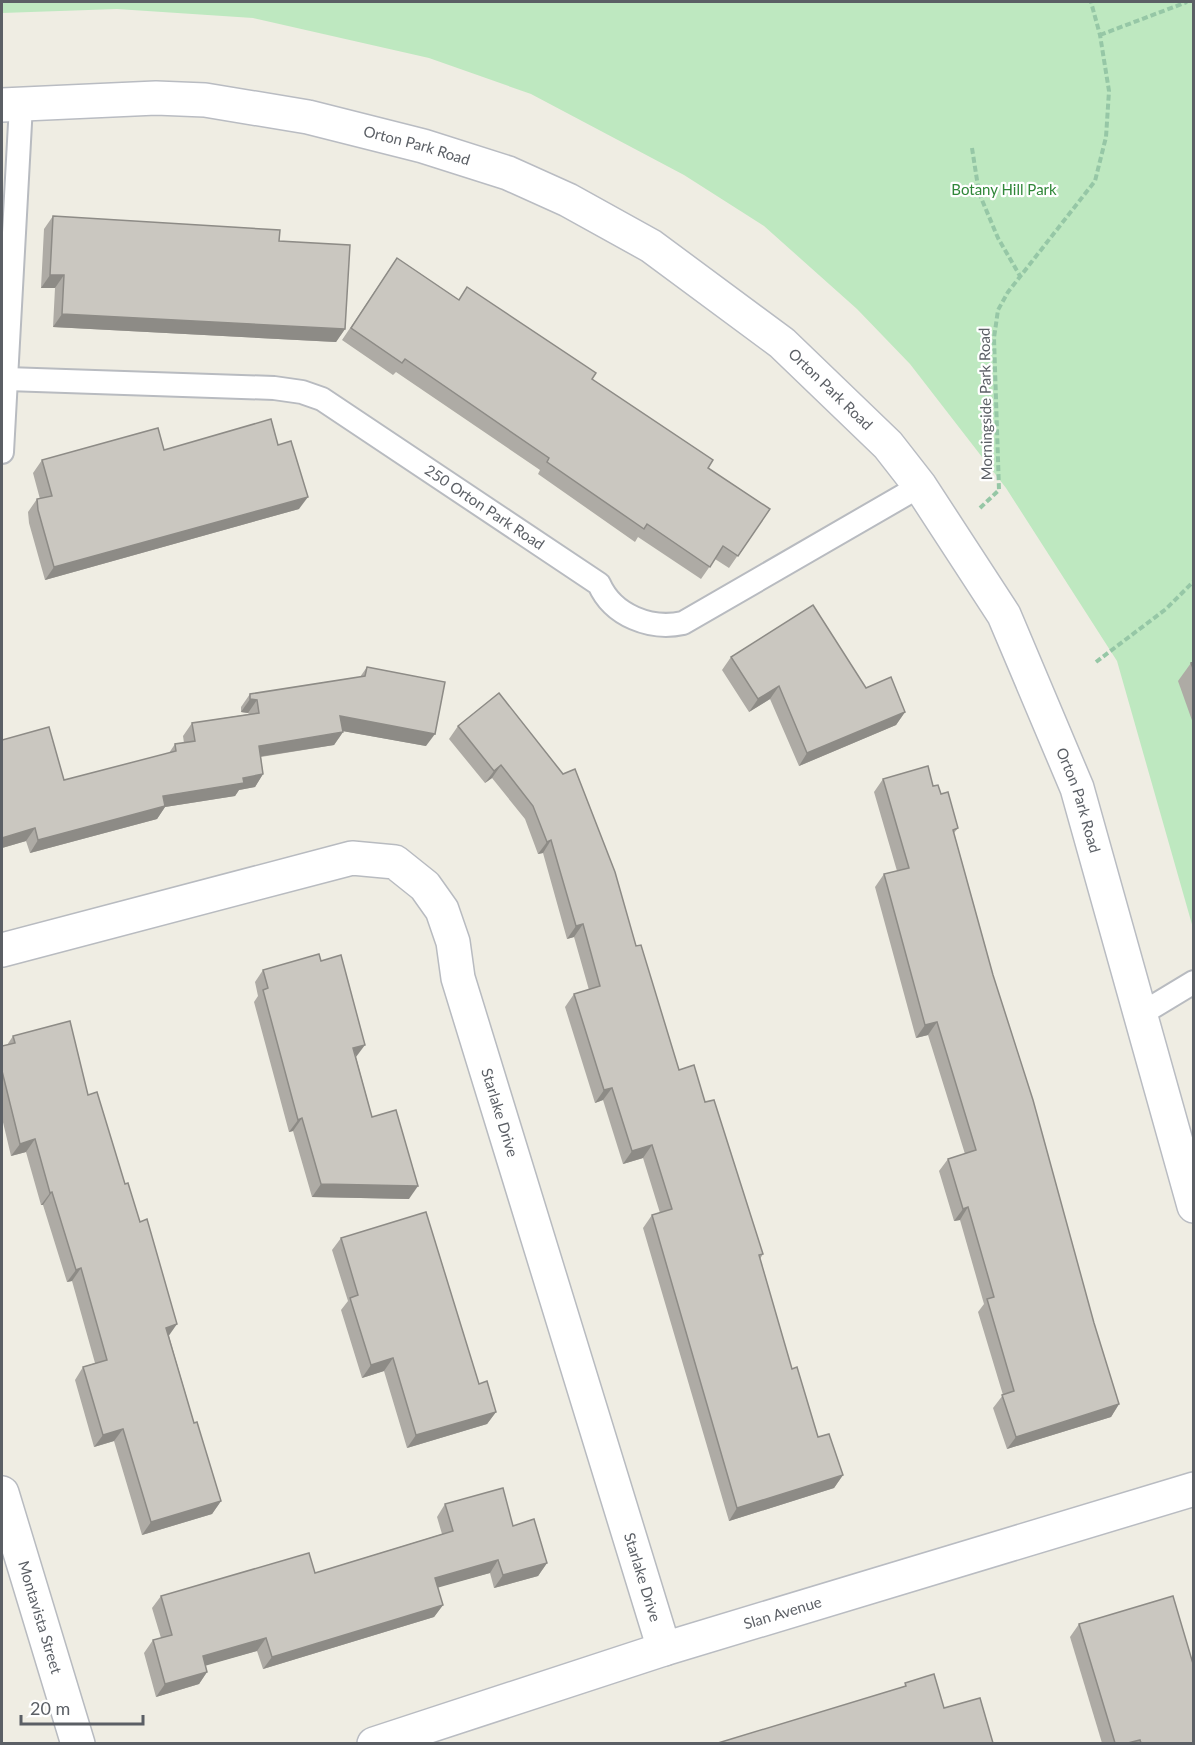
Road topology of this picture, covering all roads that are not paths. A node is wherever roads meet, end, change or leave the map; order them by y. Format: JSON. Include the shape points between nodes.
{"nodes":[{"id":1,"x":11,"y":105,"type":"edge"},
{"id":2,"x":7,"y":379,"type":"junction"},
{"id":3,"x":2,"y":452,"type":"edge"},
{"id":4,"x":920,"y":486,"type":"junction"},
{"id":5,"x":2,"y":950,"type":"edge"},
{"id":6,"x":1194,"y":982,"type":"edge"},
{"id":7,"x":1141,"y":1014,"type":"junction"},
{"id":8,"x":1194,"y":1206,"type":"edge"},
{"id":9,"x":1194,"y":1489,"type":"edge"},
{"id":10,"x":2,"y":1493,"type":"edge"},
{"id":11,"x":664,"y":1649,"type":"junction"},
{"id":12,"x":78,"y":1743,"type":"edge"},
{"id":13,"x":374,"y":1743,"type":"edge"}],
"edges":[{"from":1,"to":2,"type":"lane"},
{"from":1,"to":4,"type":"street","name":"Orton Park Road","via":[[156,98],[205,100],[308,117],[423,146],[544,187],[651,246],[782,343],[888,445]]},
{"from":2,"to":3,"type":"lane"},
{"from":2,"to":4,"type":"lane","name":"250 Orton Park Road","via":[[274,388],[322,399],[599,585],[611,603],[629,616],[655,625],[683,623]]},
{"from":4,"to":7,"type":"street","name":"Orton Park Road","via":[[1004,615],[1077,788]]},
{"from":5,"to":11,"type":"street","name":"Starlake Drive","via":[[352,858],[395,862],[425,885],[442,910],[453,942],[458,978]]},
{"from":6,"to":7,"type":"lane"},
{"from":7,"to":8,"type":"street","name":"Orton Park Road"},
{"from":9,"to":11,"type":"street","name":"Slan Avenue"},
{"from":10,"to":12,"type":"street","name":"Montavista Street"},
{"from":11,"to":13,"type":"street","name":"Slan Avenue"}]}
